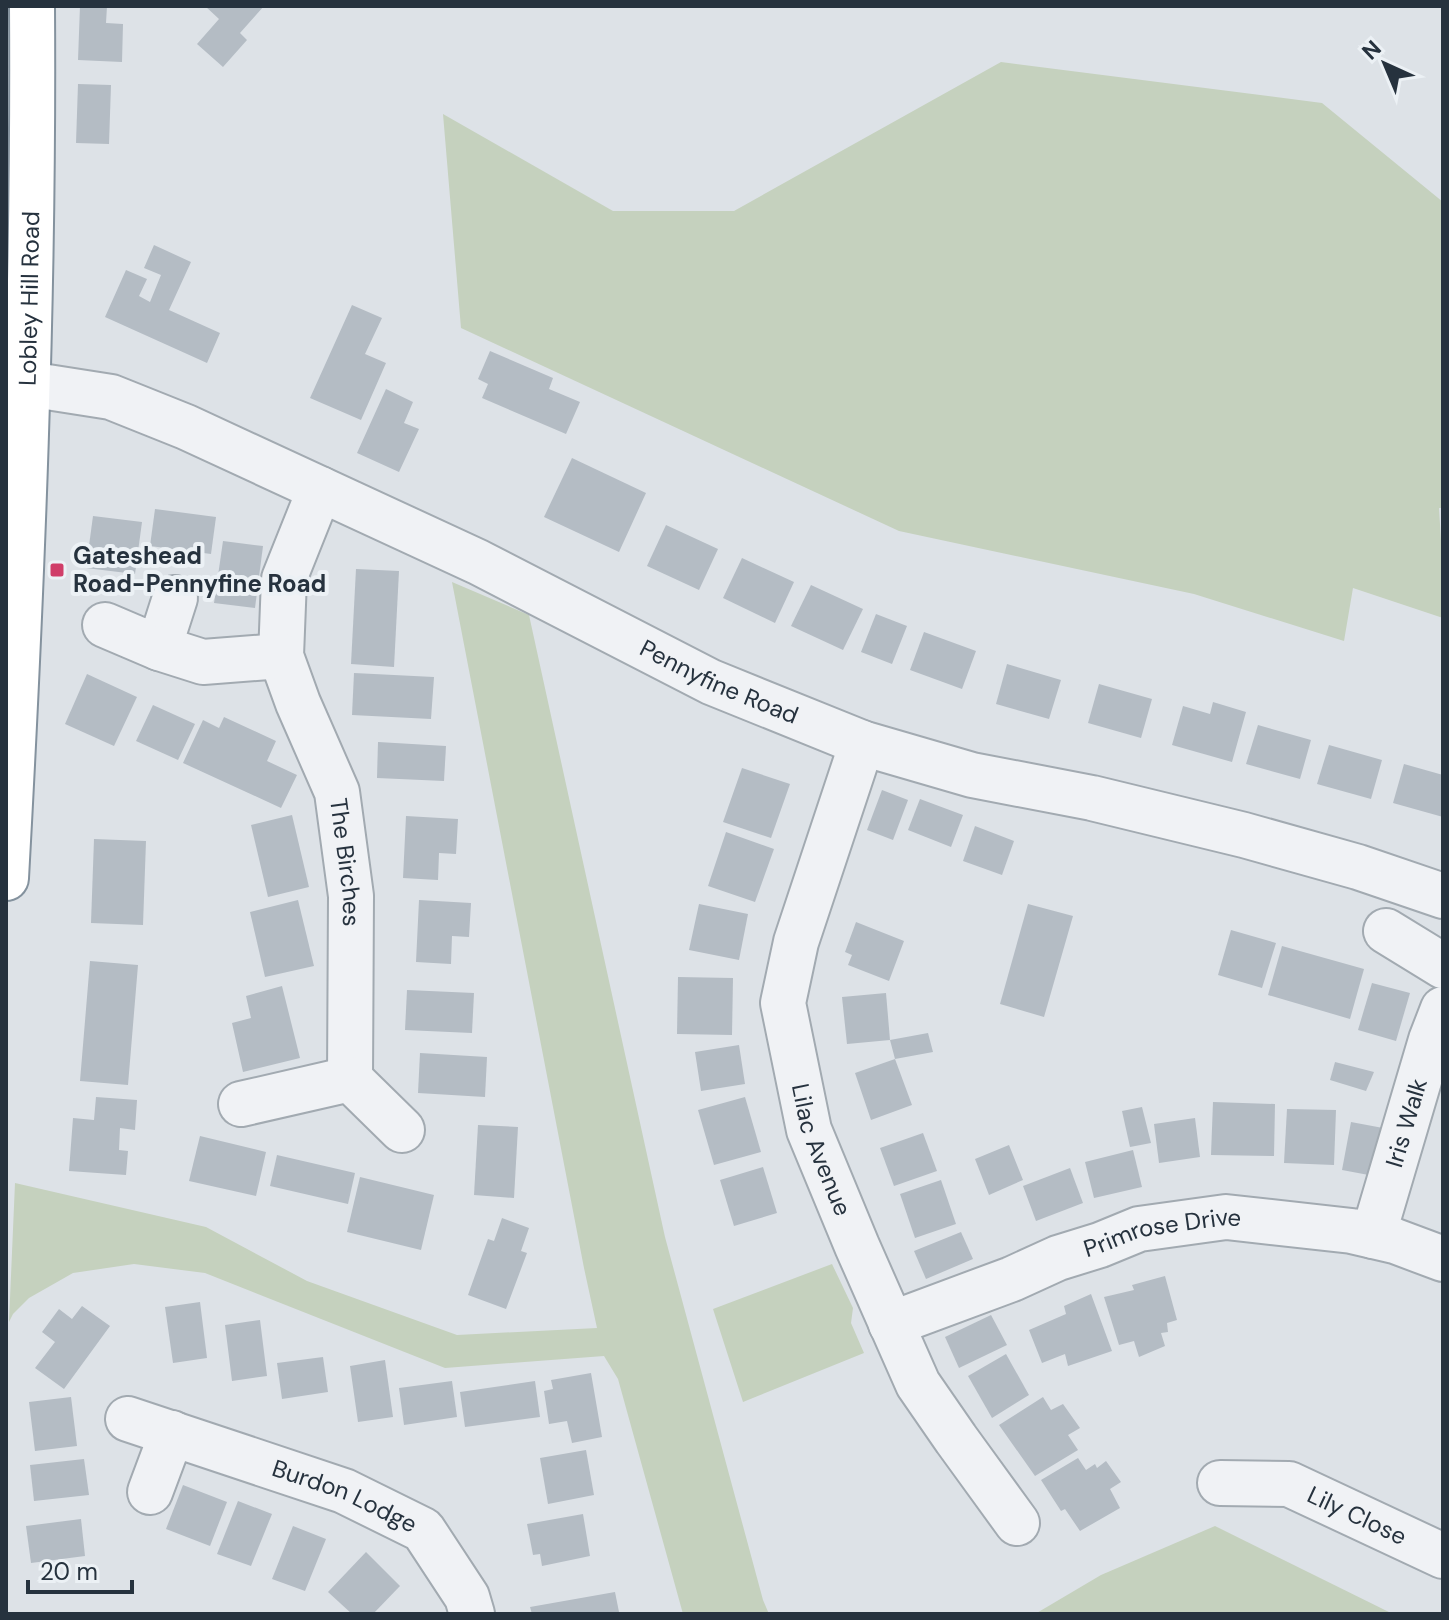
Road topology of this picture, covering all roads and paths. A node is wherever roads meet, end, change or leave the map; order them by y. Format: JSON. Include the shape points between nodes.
{"nodes":[{"id":1,"x":32,"y":6,"type":"edge"},
{"id":2,"x":28,"y":384,"type":"junction"},
{"id":3,"x":320,"y":489,"type":"junction"},
{"id":4,"x":175,"y":598,"type":"dead end"},
{"id":5,"x":105,"y":625,"type":"dead end"},
{"id":6,"x":159,"y":648,"type":"junction"},
{"id":7,"x":281,"y":656,"type":"junction"},
{"id":8,"x":862,"y":743,"type":"junction"},
{"id":9,"x":10,"y":748,"type":"edge"},
{"id":10,"x":6,"y":878,"type":"edge"},
{"id":11,"x":1443,"y":896,"type":"edge"},
{"id":12,"x":1386,"y":931,"type":"dead end"},
{"id":13,"x":1443,"y":966,"type":"edge"},
{"id":14,"x":1443,"y":1009,"type":"edge"},
{"id":15,"x":350,"y":1079,"type":"junction"},
{"id":16,"x":241,"y":1104,"type":"dead end"},
{"id":17,"x":402,"y":1130,"type":"dead end"},
{"id":18,"x":1373,"y":1236,"type":"junction"},
{"id":19,"x":1443,"y":1259,"type":"edge"},
{"id":20,"x":891,"y":1324,"type":"junction"},
{"id":21,"x":128,"y":1419,"type":"dead end"},
{"id":22,"x":172,"y":1433,"type":"junction"},
{"id":23,"x":1220,"y":1483,"type":"dead end"},
{"id":24,"x":150,"y":1492,"type":"dead end"},
{"id":25,"x":1017,"y":1523,"type":"dead end"},
{"id":26,"x":1430,"y":1550,"type":"edge"},
{"id":27,"x":472,"y":1614,"type":"edge"}],
"edges":[{"from":1,"to":2,"type":"highway","name":"Lobley Hill Road"},
{"from":2,"to":3,"type":"street","name":"Pennyfine Road","via":[[111,397]]},
{"from":2,"to":9,"type":"highway","name":"Lobley Hill Road"},
{"from":3,"to":7,"type":"street","name":"The Birches","via":[[284,579]]},
{"from":3,"to":8,"type":"street","name":"Pennyfine Road","via":[[478,562],[711,682]]},
{"from":4,"to":6,"type":"street"},
{"from":5,"to":6,"type":"street"},
{"from":6,"to":7,"type":"street","via":[[203,662]]},
{"from":7,"to":15,"type":"street","name":"The Birches","via":[[337,792],[351,896]]},
{"from":8,"to":11,"type":"street","name":"Pennyfine Road","via":[[972,775],[1244,835]]},
{"from":8,"to":20,"type":"street","name":"Lilac Avenue","via":[[796,942],[783,1003],[809,1130]]},
{"from":9,"to":10,"type":"highway","name":"Lobley Hill Road"},
{"from":12,"to":13,"type":"street"},
{"from":14,"to":18,"type":"street","name":"Iris Walk"},
{"from":15,"to":16,"type":"street"},
{"from":15,"to":17,"type":"street"},
{"from":18,"to":19,"type":"street","name":"Primrose Drive"},
{"from":18,"to":20,"type":"street","name":"Primrose Drive","via":[[1226,1217],[1139,1229]]},
{"from":20,"to":25,"type":"street","name":"Lilac Avenue","via":[[918,1384]]},
{"from":21,"to":22,"type":"street","name":"Burdon Lodge"},
{"from":22,"to":24,"type":"street"},
{"from":22,"to":27,"type":"street","name":"Burdon Lodge","via":[[344,1491],[423,1530],[467,1597]]},
{"from":23,"to":26,"type":"street","name":"Lily Close","via":[[1289,1484]]}]}
